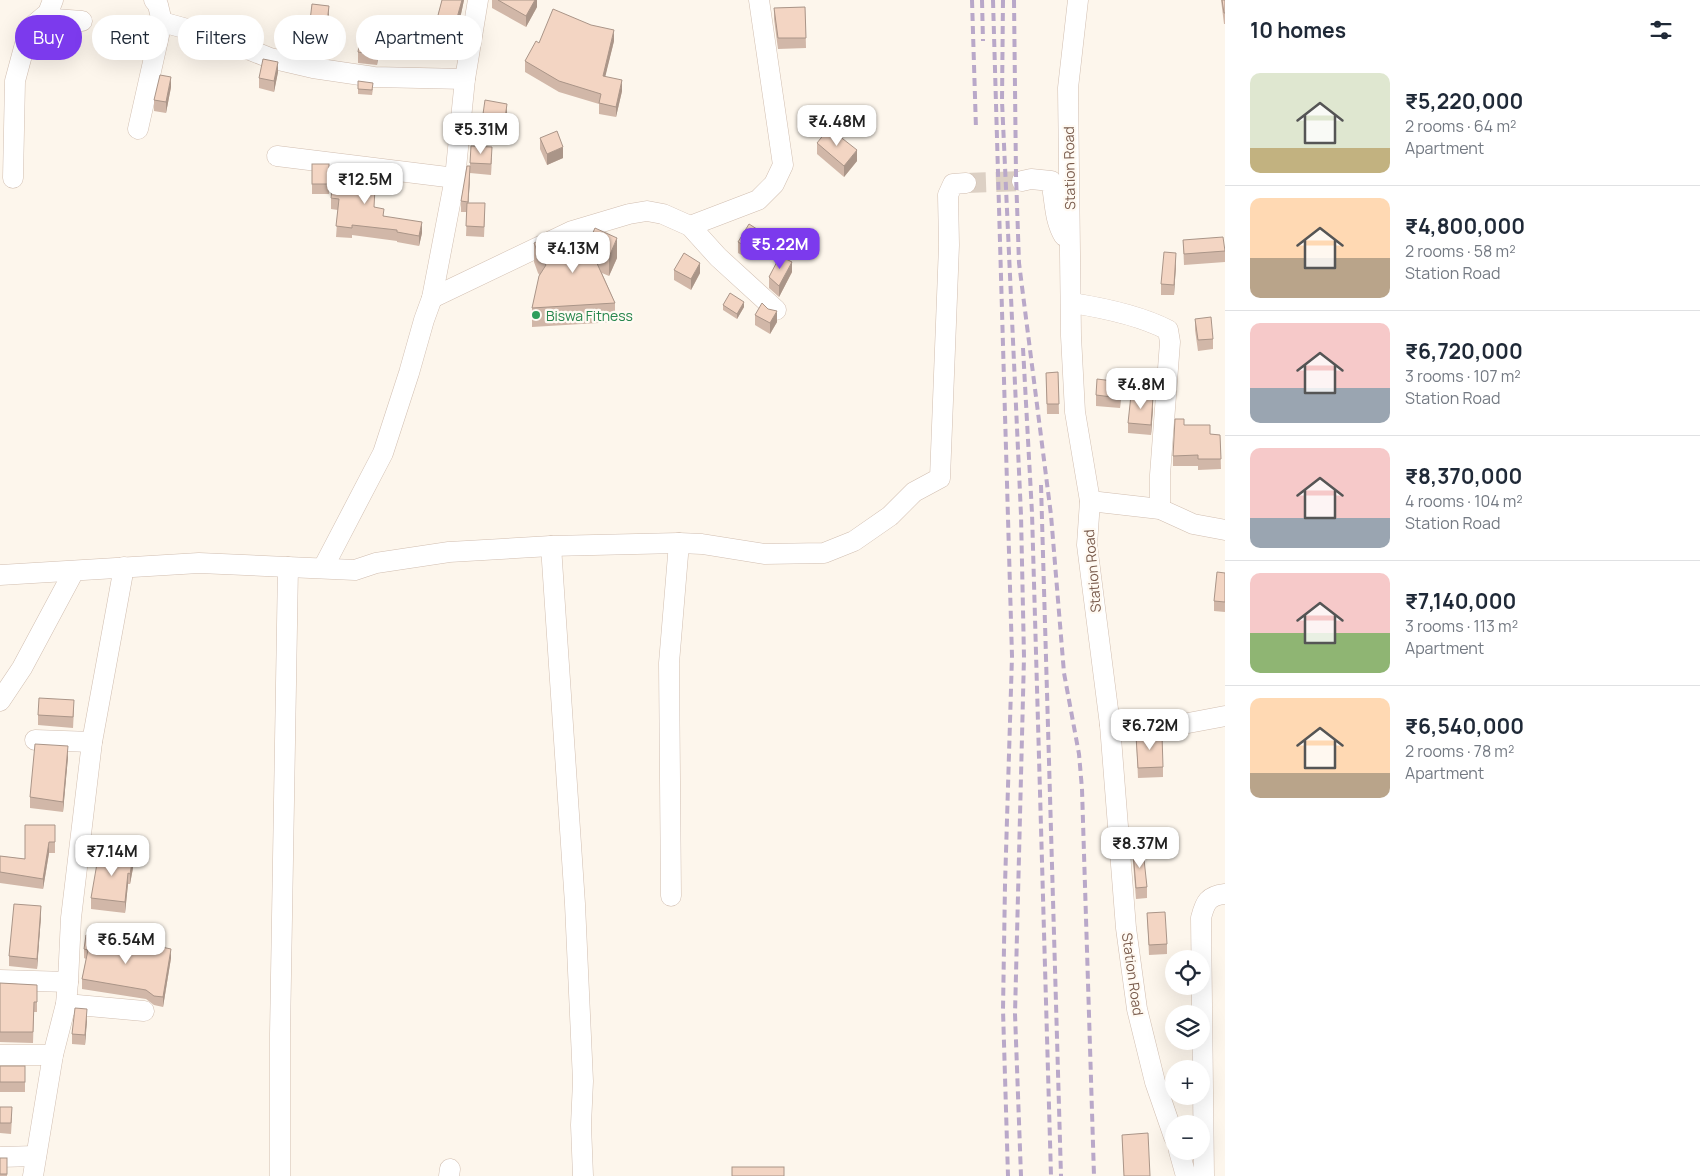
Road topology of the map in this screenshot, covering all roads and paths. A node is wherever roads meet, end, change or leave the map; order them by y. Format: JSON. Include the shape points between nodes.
{"nodes":[{"id":1,"x":154,"y":0,"type":"edge"},
{"id":2,"x":478,"y":0,"type":"edge"},
{"id":3,"x":759,"y":0,"type":"edge"},
{"id":4,"x":1078,"y":0,"type":"edge"},
{"id":5,"x":50,"y":7,"type":"edge"},
{"id":6,"x":160,"y":15,"type":"edge"},
{"id":7,"x":168,"y":24,"type":"edge"},
{"id":8,"x":153,"y":60,"type":"edge"},
{"id":9,"x":466,"y":79,"type":"junction"},
{"id":10,"x":138,"y":129,"type":"dead end"},
{"id":11,"x":277,"y":156,"type":"dead end"},
{"id":12,"x":13,"y":178,"type":"dead end"},
{"id":13,"x":455,"y":178,"type":"junction"},
{"id":14,"x":1022,"y":181,"type":"tunnel mouth"},
{"id":15,"x":966,"y":183,"type":"tunnel mouth"},
{"id":16,"x":690,"y":226,"type":"junction"},
{"id":17,"x":1070,"y":244,"type":"junction"},
{"id":18,"x":432,"y":298,"type":"junction"},
{"id":19,"x":1072,"y":303,"type":"junction"},
{"id":20,"x":776,"y":310,"type":"edge"},
{"id":21,"x":1090,"y":501,"type":"junction"},
{"id":22,"x":1160,"y":509,"type":"junction"},
{"id":23,"x":1225,"y":530,"type":"edge"},
{"id":24,"x":679,"y":543,"type":"junction"},
{"id":25,"x":551,"y":546,"type":"junction"},
{"id":26,"x":124,"y":567,"type":"junction"},
{"id":27,"x":288,"y":567,"type":"junction"},
{"id":28,"x":323,"y":568,"type":"junction"},
{"id":29,"x":74,"y":571,"type":"junction"},
{"id":30,"x":0,"y":575,"type":"edge"},
{"id":31,"x":0,"y":701,"type":"edge"},
{"id":32,"x":1225,"y":716,"type":"edge"},
{"id":33,"x":1110,"y":725,"type":"junction"},
{"id":34,"x":35,"y":740,"type":"dead end"},
{"id":35,"x":92,"y":742,"type":"junction"},
{"id":36,"x":1225,"y":894,"type":"edge"},
{"id":37,"x":672,"y":896,"type":"dead end"},
{"id":38,"x":0,"y":980,"type":"edge"},
{"id":39,"x":68,"y":982,"type":"junction"},
{"id":40,"x":66,"y":1004,"type":"junction"},
{"id":41,"x":144,"y":1011,"type":"dead end"},
{"id":42,"x":0,"y":1055,"type":"edge"},
{"id":43,"x":53,"y":1055,"type":"junction"},
{"id":44,"x":1166,"y":1115,"type":"edge"},
{"id":45,"x":36,"y":1156,"type":"junction"},
{"id":46,"x":0,"y":1157,"type":"edge"},
{"id":47,"x":1182,"y":1160,"type":"edge"},
{"id":48,"x":33,"y":1176,"type":"edge"},
{"id":49,"x":280,"y":1176,"type":"edge"},
{"id":50,"x":583,"y":1176,"type":"edge"},
{"id":51,"x":1186,"y":1176,"type":"edge"},
{"id":52,"x":1204,"y":1176,"type":"edge"}],
"edges":[{"from":1,"to":6,"type":"street"},
{"from":2,"to":9,"type":"street"},
{"from":3,"to":16,"type":"street","via":[[783,165],[774,184],[758,200]]},
{"from":4,"to":17,"type":"street","name":"Station Road","via":[[1068,88]]},
{"from":5,"to":12,"type":"street","via":[[29,29],[15,81]]},
{"from":7,"to":9,"type":"street","via":[[220,38],[270,58],[313,68],[374,77]]},
{"from":8,"to":10,"type":"street"},
{"from":9,"to":13,"type":"street"},
{"from":11,"to":13,"type":"street"},
{"from":13,"to":18,"type":"street"},
{"from":14,"to":17,"type":"street","via":[[1051,181],[1053,205],[1061,231]]},
{"from":15,"to":24,"type":"street","via":[[953,184],[948,195],[940,478],[914,492],[890,516],[854,541],[824,553],[764,554]]},
{"from":16,"to":18,"type":"street","via":[[663,214],[647,211],[629,214],[572,232]]},
{"from":16,"to":20,"type":"street","via":[[718,257]]},
{"from":17,"to":19,"type":"street","name":"Station Road"},
{"from":18,"to":28,"type":"street","via":[[383,453]]},
{"from":19,"to":21,"type":"street","name":"Station Road","via":[[1075,412]]},
{"from":19,"to":22,"type":"street","via":[[1101,308],[1168,330],[1170,342]]},
{"from":21,"to":22,"type":"street"},
{"from":21,"to":33,"type":"street","name":"Station Road","via":[[1087,545]]},
{"from":22,"to":23,"type":"street","via":[[1193,524]]},
{"from":24,"to":25,"type":"street"},
{"from":24,"to":37,"type":"street","via":[[669,663]]},
{"from":25,"to":28,"type":"street","via":[[449,552],[376,563],[355,570]]},
{"from":25,"to":50,"type":"street","via":[[575,904]]},
{"from":26,"to":27,"type":"street","via":[[199,563]]},
{"from":26,"to":29,"type":"street"},
{"from":26,"to":35,"type":"street"},
{"from":27,"to":28,"type":"street"},
{"from":27,"to":49,"type":"street"},
{"from":29,"to":30,"type":"street"},
{"from":29,"to":31,"type":"street","via":[[22,668]]},
{"from":32,"to":33,"type":"street","via":[[1183,724]]},
{"from":33,"to":44,"type":"street","name":"Station Road","via":[[1126,928],[1137,1009]]},
{"from":34,"to":35,"type":"street"},
{"from":35,"to":39,"type":"street","via":[[71,918]]},
{"from":36,"to":52,"type":"street","via":[[1210,897],[1201,918]]},
{"from":38,"to":39,"type":"street"},
{"from":39,"to":40,"type":"street"},
{"from":40,"to":41,"type":"street"},
{"from":40,"to":43,"type":"street"},
{"from":42,"to":43,"type":"street"},
{"from":43,"to":45,"type":"street"},
{"from":45,"to":46,"type":"street"},
{"from":45,"to":48,"type":"street"},
{"from":47,"to":51,"type":"street"}]}
